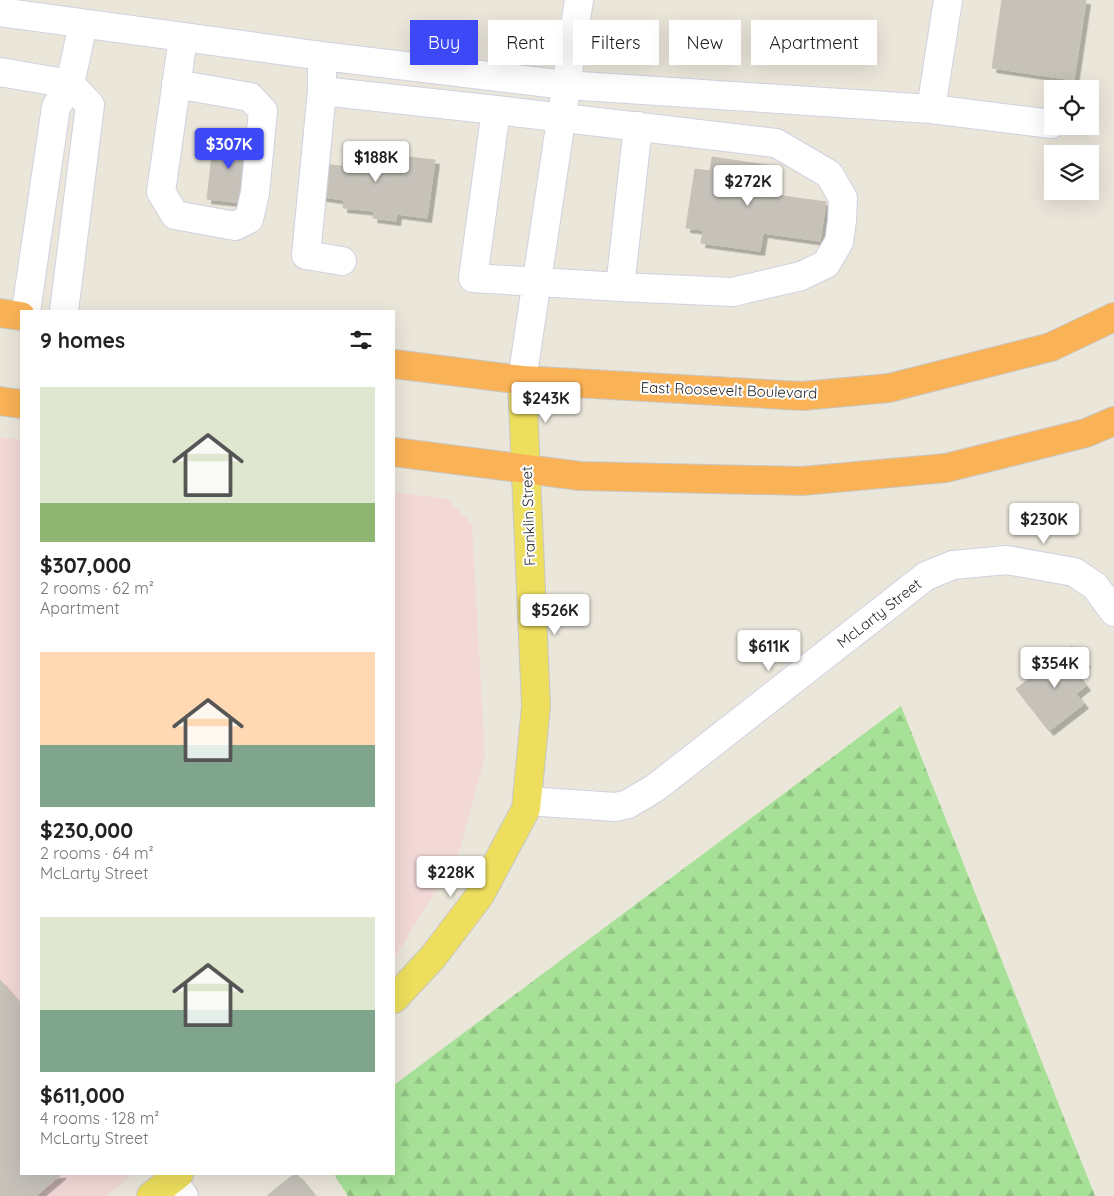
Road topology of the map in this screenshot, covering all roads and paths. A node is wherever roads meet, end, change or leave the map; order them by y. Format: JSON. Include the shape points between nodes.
{"nodes":[{"id":1,"x":579,"y":0,"type":"edge"},
{"id":2,"x":948,"y":0,"type":"edge"},
{"id":3,"x":18,"y":9,"type":"edge"},
{"id":4,"x":83,"y":24,"type":"junction"},
{"id":5,"x":183,"y":38,"type":"junction"},
{"id":6,"x":322,"y":56,"type":"junction"},
{"id":7,"x":0,"y":72,"type":"edge"},
{"id":8,"x":70,"y":84,"type":"junction"},
{"id":9,"x":176,"y":84,"type":"junction"},
{"id":10,"x":566,"y":85,"type":"junction"},
{"id":11,"x":322,"y":91,"type":"junction"},
{"id":12,"x":783,"y":100,"type":"junction"},
{"id":13,"x":931,"y":109,"type":"junction"},
{"id":14,"x":496,"y":110,"type":"junction"},
{"id":15,"x":562,"y":117,"type":"junction"},
{"id":16,"x":1044,"y":123,"type":"edge"},
{"id":17,"x":638,"y":126,"type":"junction"},
{"id":18,"x":776,"y":143,"type":"junction"},
{"id":19,"x":342,"y":261,"type":"dead end"},
{"id":20,"x":537,"y":281,"type":"junction"},
{"id":21,"x":620,"y":287,"type":"junction"},
{"id":22,"x":26,"y":310,"type":"edge"},
{"id":23,"x":64,"y":310,"type":"edge"},
{"id":24,"x":0,"y":313,"type":"edge"},
{"id":25,"x":20,"y":316,"type":"edge"},
{"id":26,"x":1114,"y":317,"type":"edge"},
{"id":27,"x":395,"y":364,"type":"edge"},
{"id":28,"x":522,"y":380,"type":"junction"},
{"id":29,"x":0,"y":401,"type":"edge"},
{"id":30,"x":20,"y":404,"type":"edge"},
{"id":31,"x":1114,"y":421,"type":"edge"},
{"id":32,"x":395,"y":452,"type":"edge"},
{"id":33,"x":527,"y":469,"type":"junction"},
{"id":34,"x":1114,"y":612,"type":"edge"},
{"id":35,"x":526,"y":800,"type":"junction"},
{"id":36,"x":395,"y":998,"type":"edge"}],
"edges":[{"from":1,"to":10,"type":"street"},
{"from":2,"to":13,"type":"street"},
{"from":3,"to":4,"type":"street"},
{"from":4,"to":5,"type":"street"},
{"from":4,"to":8,"type":"street"},
{"from":5,"to":6,"type":"street"},
{"from":5,"to":9,"type":"street"},
{"from":6,"to":10,"type":"street"},
{"from":6,"to":11,"type":"street"},
{"from":7,"to":8,"type":"street"},
{"from":8,"to":22,"type":"street","via":[[56,107]]},
{"from":8,"to":23,"type":"street","via":[[90,105]]},
{"from":9,"to":9,"type":"street","via":[[161,192],[175,215],[235,226],[249,219],[263,111],[250,97]]},
{"from":10,"to":12,"type":"street"},
{"from":10,"to":15,"type":"street"},
{"from":11,"to":14,"type":"street"},
{"from":11,"to":19,"type":"street","via":[[306,255]]},
{"from":12,"to":13,"type":"street"},
{"from":12,"to":18,"type":"street"},
{"from":13,"to":16,"type":"street"},
{"from":14,"to":15,"type":"street"},
{"from":14,"to":20,"type":"street","via":[[473,278]]},
{"from":15,"to":17,"type":"street"},
{"from":15,"to":20,"type":"street"},
{"from":17,"to":18,"type":"street"},
{"from":17,"to":21,"type":"street"},
{"from":18,"to":21,"type":"street","via":[[829,174],[843,198],[839,242],[826,264],[801,276],[733,292]]},
{"from":20,"to":21,"type":"street"},
{"from":20,"to":28,"type":"street"},
{"from":24,"to":25,"type":"highway"},
{"from":26,"to":28,"type":"highway","name":"East Roosevelt Boulevard","via":[[1050,347],[889,388],[802,396]]},
{"from":27,"to":28,"type":"highway","name":"East Roosevelt Boulevard"},
{"from":28,"to":33,"type":"main road","name":"Franklin Street"},
{"from":29,"to":30,"type":"highway"},
{"from":31,"to":33,"type":"highway","via":[[1086,433],[946,468],[802,481],[580,476]]},
{"from":32,"to":33,"type":"highway"},
{"from":33,"to":35,"type":"main road","name":"Franklin Street","via":[[536,706]]},
{"from":34,"to":35,"type":"street","name":"McLarty Street","via":[[1095,586],[1074,572],[1006,560],[952,565],[926,576],[655,788],[628,804],[616,807]]},
{"from":35,"to":36,"type":"main road","name":"Franklin Street","via":[[526,809],[480,894],[433,957]]}]}
